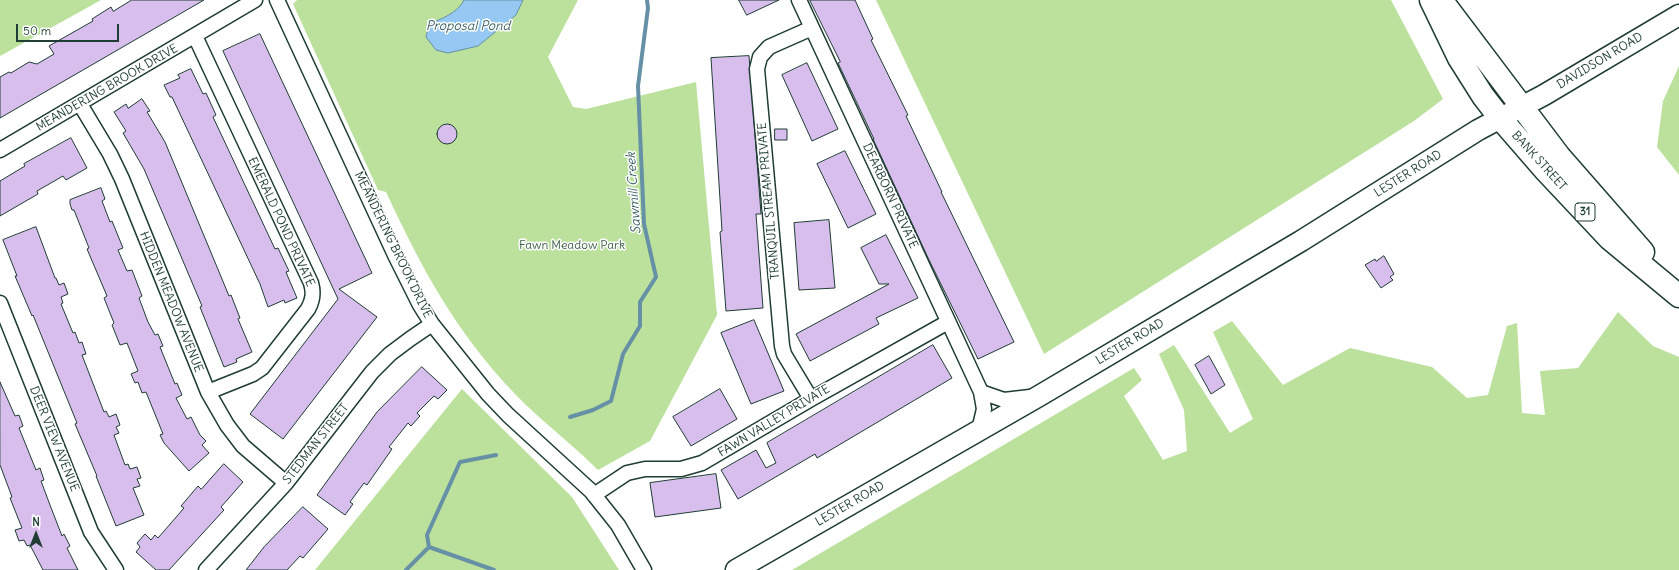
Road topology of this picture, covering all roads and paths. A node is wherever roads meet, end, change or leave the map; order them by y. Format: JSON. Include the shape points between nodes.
{"nodes":[{"id":1,"x":255,"y":0,"type":"edge"},
{"id":2,"x":277,"y":0,"type":"edge"},
{"id":3,"x":799,"y":0,"type":"edge"},
{"id":4,"x":1431,"y":0,"type":"edge"},
{"id":5,"x":1441,"y":0,"type":"edge"},
{"id":6,"x":1679,"y":15,"type":"edge"},
{"id":7,"x":812,"y":28,"type":"junction"},
{"id":8,"x":195,"y":36,"type":"junction"},
{"id":9,"x":80,"y":104,"type":"junction"},
{"id":10,"x":1521,"y":108,"type":"junction"},
{"id":11,"x":1500,"y":118,"type":"junction"},
{"id":12,"x":0,"y":150,"type":"edge"},
{"id":13,"x":1679,"y":292,"type":"edge"},
{"id":14,"x":1679,"y":296,"type":"edge"},
{"id":15,"x":0,"y":303,"type":"edge"},
{"id":16,"x":948,"y":322,"type":"junction"},
{"id":17,"x":432,"y":324,"type":"junction"},
{"id":18,"x":208,"y":392,"type":"junction"},
{"id":19,"x":981,"y":392,"type":"junction"},
{"id":20,"x":1039,"y":396,"type":"junction"},
{"id":21,"x":811,"y":398,"type":"junction"},
{"id":22,"x":979,"y":430,"type":"junction"},
{"id":23,"x":286,"y":483,"type":"junction"},
{"id":24,"x":594,"y":495,"type":"junction"},
{"id":25,"x":116,"y":570,"type":"edge"},
{"id":26,"x":206,"y":570,"type":"edge"},
{"id":27,"x":644,"y":570,"type":"edge"},
{"id":28,"x":736,"y":570,"type":"edge"}],
"edges":[{"from":1,"to":8,"type":"street","name":"MEANDERING BROOK DRIVE"},
{"from":2,"to":17,"type":"street","name":"MEANDERING BROOK DRIVE","via":[[396,255]]},
{"from":3,"to":7,"type":"street","name":"DEARBORN PRIVATE"},
{"from":4,"to":11,"type":"main road","name":"BANK STREET","number":"31","via":[[1459,58]]},
{"from":5,"to":10,"type":"main road","name":"BANK STREET","number":"31"},
{"from":6,"to":10,"type":"main road","name":"DAVIDSON ROAD"},
{"from":7,"to":16,"type":"street","name":"DEARBORN PRIVATE"},
{"from":7,"to":21,"type":"street","name":"TRANQUIL STREAM PRIVATE","via":[[769,47],[760,57],[758,69],[782,346],[784,354]]},
{"from":8,"to":9,"type":"street","name":"MEANDERING BROOK DRIVE"},
{"from":8,"to":18,"type":"street","name":"EMERALD POND PRIVATE","via":[[311,283],[313,295],[308,309],[262,368]]},
{"from":9,"to":12,"type":"street","name":"MEANDERING BROOK DRIVE"},
{"from":9,"to":18,"type":"street","name":"HIDDEN MEADOW AVENUE","via":[[122,179]]},
{"from":10,"to":11,"type":"main road","name":"LESTER ROAD"},
{"from":10,"to":13,"type":"main road","name":"BANK STREET","number":"31","via":[[1559,156]]},
{"from":11,"to":14,"type":"main road","name":"BANK STREET","number":"31","via":[[1609,238]]},
{"from":11,"to":20,"type":"main road","name":"LESTER ROAD","via":[[1301,241]]},
{"from":15,"to":25,"type":"street","name":"DEER VIEW AVENUE","via":[[91,532]]},
{"from":16,"to":19,"type":"street","name":"DEARBORN PRIVATE"},
{"from":16,"to":21,"type":"street","name":"FAWN VALLEY PRIVATE"},
{"from":17,"to":23,"type":"street","name":"STEDMAN STREET","via":[[395,350],[372,372]]},
{"from":17,"to":24,"type":"street","name":"MEANDERING BROOK DRIVE","via":[[498,404]]},
{"from":18,"to":23,"type":"street","name":"HIDDEN MEADOW AVENUE","via":[[227,425],[243,446]]},
{"from":19,"to":20,"type":"street","via":[[1004,400]]},
{"from":19,"to":22,"type":"street","name":"DEARBORN PRIVATE","via":[[984,409]]},
{"from":20,"to":22,"type":"main road","name":"LESTER ROAD"},
{"from":21,"to":24,"type":"street","name":"FAWN VALLEY PRIVATE","via":[[702,463],[681,469],[645,469],[627,473]]},
{"from":22,"to":28,"type":"main road","name":"LESTER ROAD"},
{"from":23,"to":26,"type":"street","name":"STEDMAN STREET"},
{"from":24,"to":27,"type":"street","name":"MEANDERING BROOK DRIVE","via":[[618,525]]}]}
